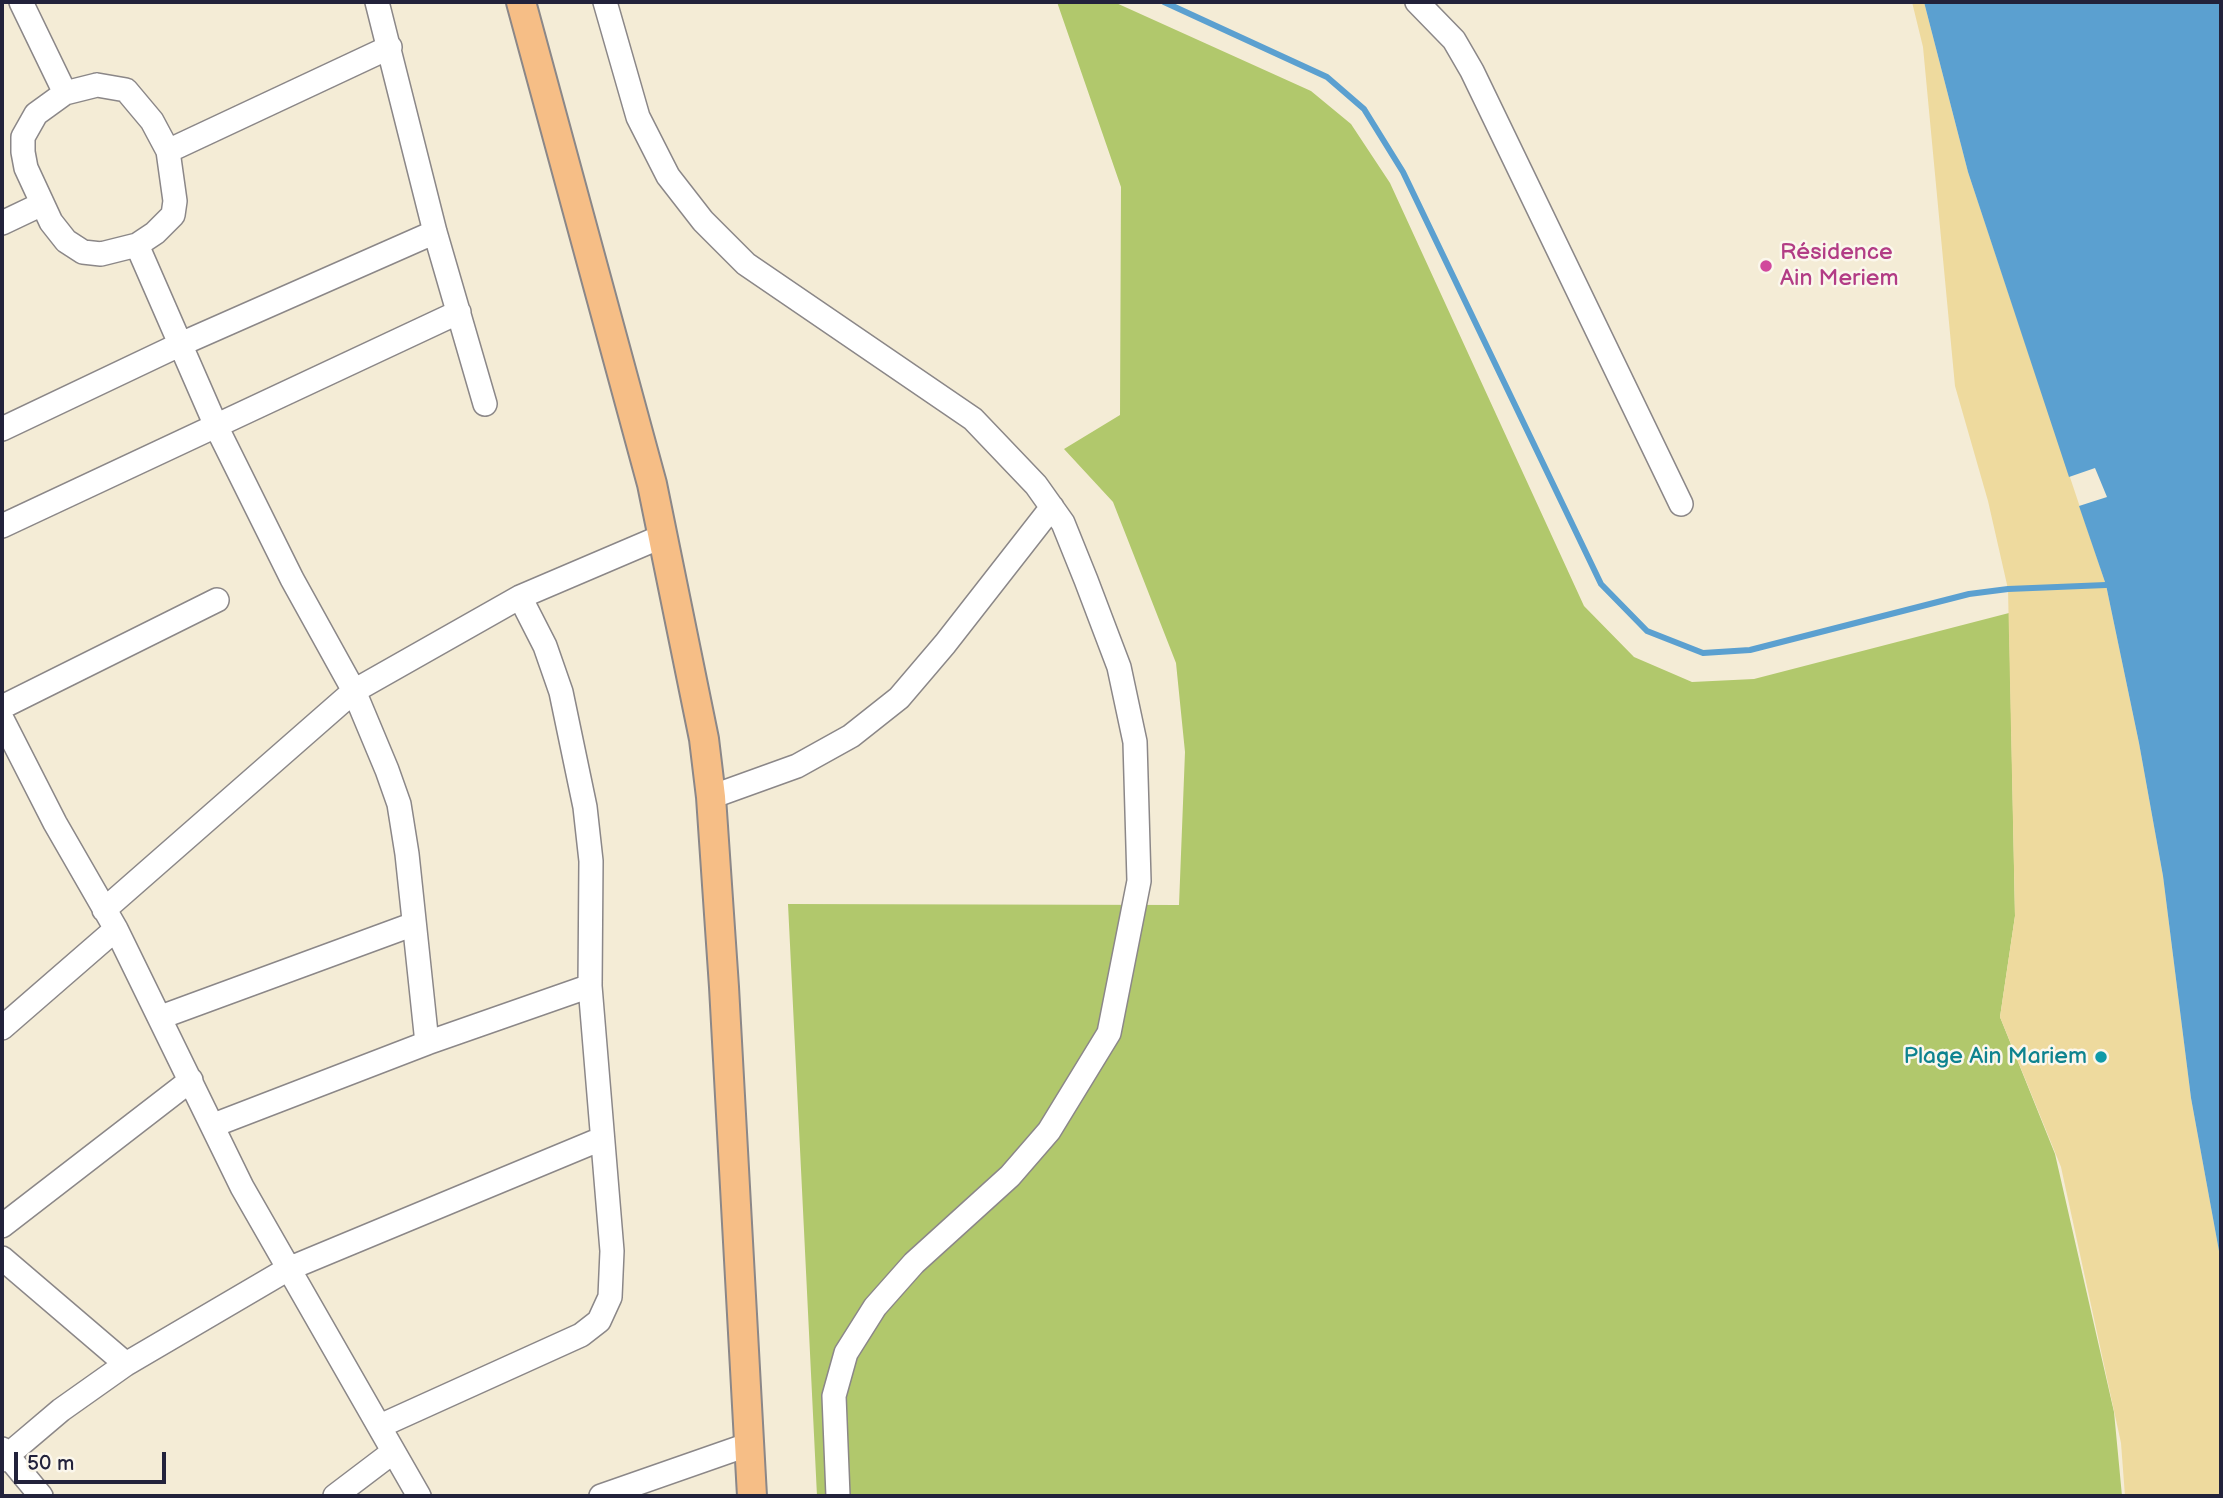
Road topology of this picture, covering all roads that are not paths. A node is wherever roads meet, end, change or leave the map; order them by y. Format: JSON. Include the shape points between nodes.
{"nodes":[{"id":1,"x":19,"y":2,"type":"edge"},
{"id":2,"x":377,"y":2,"type":"edge"},
{"id":3,"x":521,"y":2,"type":"edge"},
{"id":4,"x":605,"y":2,"type":"edge"},
{"id":5,"x":1417,"y":2,"type":"edge"},
{"id":6,"x":2,"y":8,"type":"edge"},
{"id":7,"x":390,"y":47,"type":"junction"},
{"id":8,"x":65,"y":93,"type":"junction"},
{"id":9,"x":168,"y":150,"type":"junction"},
{"id":10,"x":41,"y":204,"type":"junction"},
{"id":11,"x":2,"y":223,"type":"edge"},
{"id":12,"x":435,"y":232,"type":"junction"},
{"id":13,"x":137,"y":245,"type":"junction"},
{"id":14,"x":459,"y":312,"type":"junction"},
{"id":15,"x":181,"y":344,"type":"junction"},
{"id":16,"x":485,"y":404,"type":"dead end"},
{"id":17,"x":216,"y":426,"type":"junction"},
{"id":18,"x":2,"y":429,"type":"edge"},
{"id":19,"x":1681,"y":504,"type":"dead end"},
{"id":20,"x":1052,"y":507,"type":"junction"},
{"id":21,"x":2,"y":526,"type":"edge"},
{"id":22,"x":663,"y":537,"type":"junction"},
{"id":23,"x":520,"y":597,"type":"junction"},
{"id":24,"x":217,"y":600,"type":"dead end"},
{"id":25,"x":354,"y":691,"type":"junction"},
{"id":26,"x":2,"y":707,"type":"edge"},
{"id":27,"x":2,"y":719,"type":"edge"},
{"id":28,"x":711,"y":797,"type":"junction"},
{"id":29,"x":110,"y":920,"type":"junction"},
{"id":30,"x":414,"y":924,"type":"junction"},
{"id":31,"x":590,"y":986,"type":"junction"},
{"id":32,"x":161,"y":1017,"type":"junction"},
{"id":33,"x":2,"y":1028,"type":"edge"},
{"id":34,"x":427,"y":1043,"type":"junction"},
{"id":35,"x":191,"y":1080,"type":"junction"},
{"id":36,"x":214,"y":1125,"type":"junction"},
{"id":37,"x":601,"y":1139,"type":"junction"},
{"id":38,"x":2,"y":1226,"type":"edge"},
{"id":39,"x":2,"y":1258,"type":"edge"},
{"id":40,"x":288,"y":1269,"type":"junction"},
{"id":41,"x":126,"y":1364,"type":"junction"},
{"id":42,"x":380,"y":1426,"type":"junction"},
{"id":43,"x":750,"y":1444,"type":"junction"},
{"id":44,"x":393,"y":1452,"type":"junction"},
{"id":45,"x":4,"y":1455,"type":"edge"},
{"id":46,"x":608,"y":1494,"type":"edge"},
{"id":47,"x":41,"y":1496,"type":"edge"},
{"id":48,"x":335,"y":1496,"type":"edge"},
{"id":49,"x":419,"y":1496,"type":"edge"},
{"id":50,"x":752,"y":1496,"type":"edge"},
{"id":51,"x":838,"y":1496,"type":"edge"}],
"edges":[{"from":1,"to":6,"type":"street"},
{"from":1,"to":8,"type":"street"},
{"from":2,"to":7,"type":"street"},
{"from":3,"to":22,"type":"main road"},
{"from":4,"to":20,"type":"street","via":[[638,117],[668,176],[703,221],[746,264],[973,419]]},
{"from":5,"to":19,"type":"street","via":[[1454,40],[1472,71]]},
{"from":7,"to":9,"type":"street"},
{"from":7,"to":12,"type":"street"},
{"from":8,"to":9,"type":"street","via":[[97,85],[125,90],[152,121]]},
{"from":8,"to":10,"type":"street","via":[[36,114],[23,137],[26,168]]},
{"from":9,"to":13,"type":"street","via":[[173,215]]},
{"from":10,"to":11,"type":"street"},
{"from":10,"to":13,"type":"street","via":[[66,241],[83,252],[101,254]]},
{"from":12,"to":14,"type":"street"},
{"from":12,"to":15,"type":"street"},
{"from":13,"to":15,"type":"street"},
{"from":14,"to":16,"type":"street"},
{"from":14,"to":17,"type":"street"},
{"from":15,"to":17,"type":"street"},
{"from":15,"to":18,"type":"street"},
{"from":17,"to":21,"type":"street"},
{"from":17,"to":25,"type":"street"},
{"from":20,"to":28,"type":"street","via":[[899,698],[852,736],[797,766]]},
{"from":20,"to":51,"type":"street","via":[[1063,523],[1119,667],[1135,742],[1139,881],[1125,968],[1110,1033],[1049,1131],[1010,1176],[914,1263],[875,1307],[846,1353],[834,1396]]},
{"from":22,"to":23,"type":"street"},
{"from":22,"to":28,"type":"main road","via":[[704,739]]},
{"from":23,"to":25,"type":"street"},
{"from":23,"to":31,"type":"street","via":[[545,646],[576,754],[591,861]]},
{"from":24,"to":26,"type":"street"},
{"from":25,"to":29,"type":"street"},
{"from":25,"to":30,"type":"street","via":[[399,804]]},
{"from":27,"to":29,"type":"street"},
{"from":28,"to":43,"type":"main road"},
{"from":29,"to":32,"type":"street"},
{"from":29,"to":33,"type":"street"},
{"from":30,"to":32,"type":"street"},
{"from":30,"to":34,"type":"street"},
{"from":31,"to":34,"type":"street"},
{"from":31,"to":37,"type":"street"},
{"from":32,"to":35,"type":"street"},
{"from":34,"to":36,"type":"street"},
{"from":35,"to":36,"type":"street"},
{"from":35,"to":38,"type":"street"},
{"from":36,"to":40,"type":"street"},
{"from":37,"to":40,"type":"street"},
{"from":37,"to":42,"type":"street","via":[[612,1251],[610,1297],[599,1321],[532,1359]]},
{"from":39,"to":41,"type":"street"},
{"from":40,"to":41,"type":"street"},
{"from":40,"to":42,"type":"street"},
{"from":41,"to":45,"type":"street"},
{"from":42,"to":44,"type":"street"},
{"from":43,"to":46,"type":"street"},
{"from":43,"to":50,"type":"main road"},
{"from":44,"to":48,"type":"street"},
{"from":44,"to":49,"type":"street"},
{"from":45,"to":47,"type":"street"}]}
